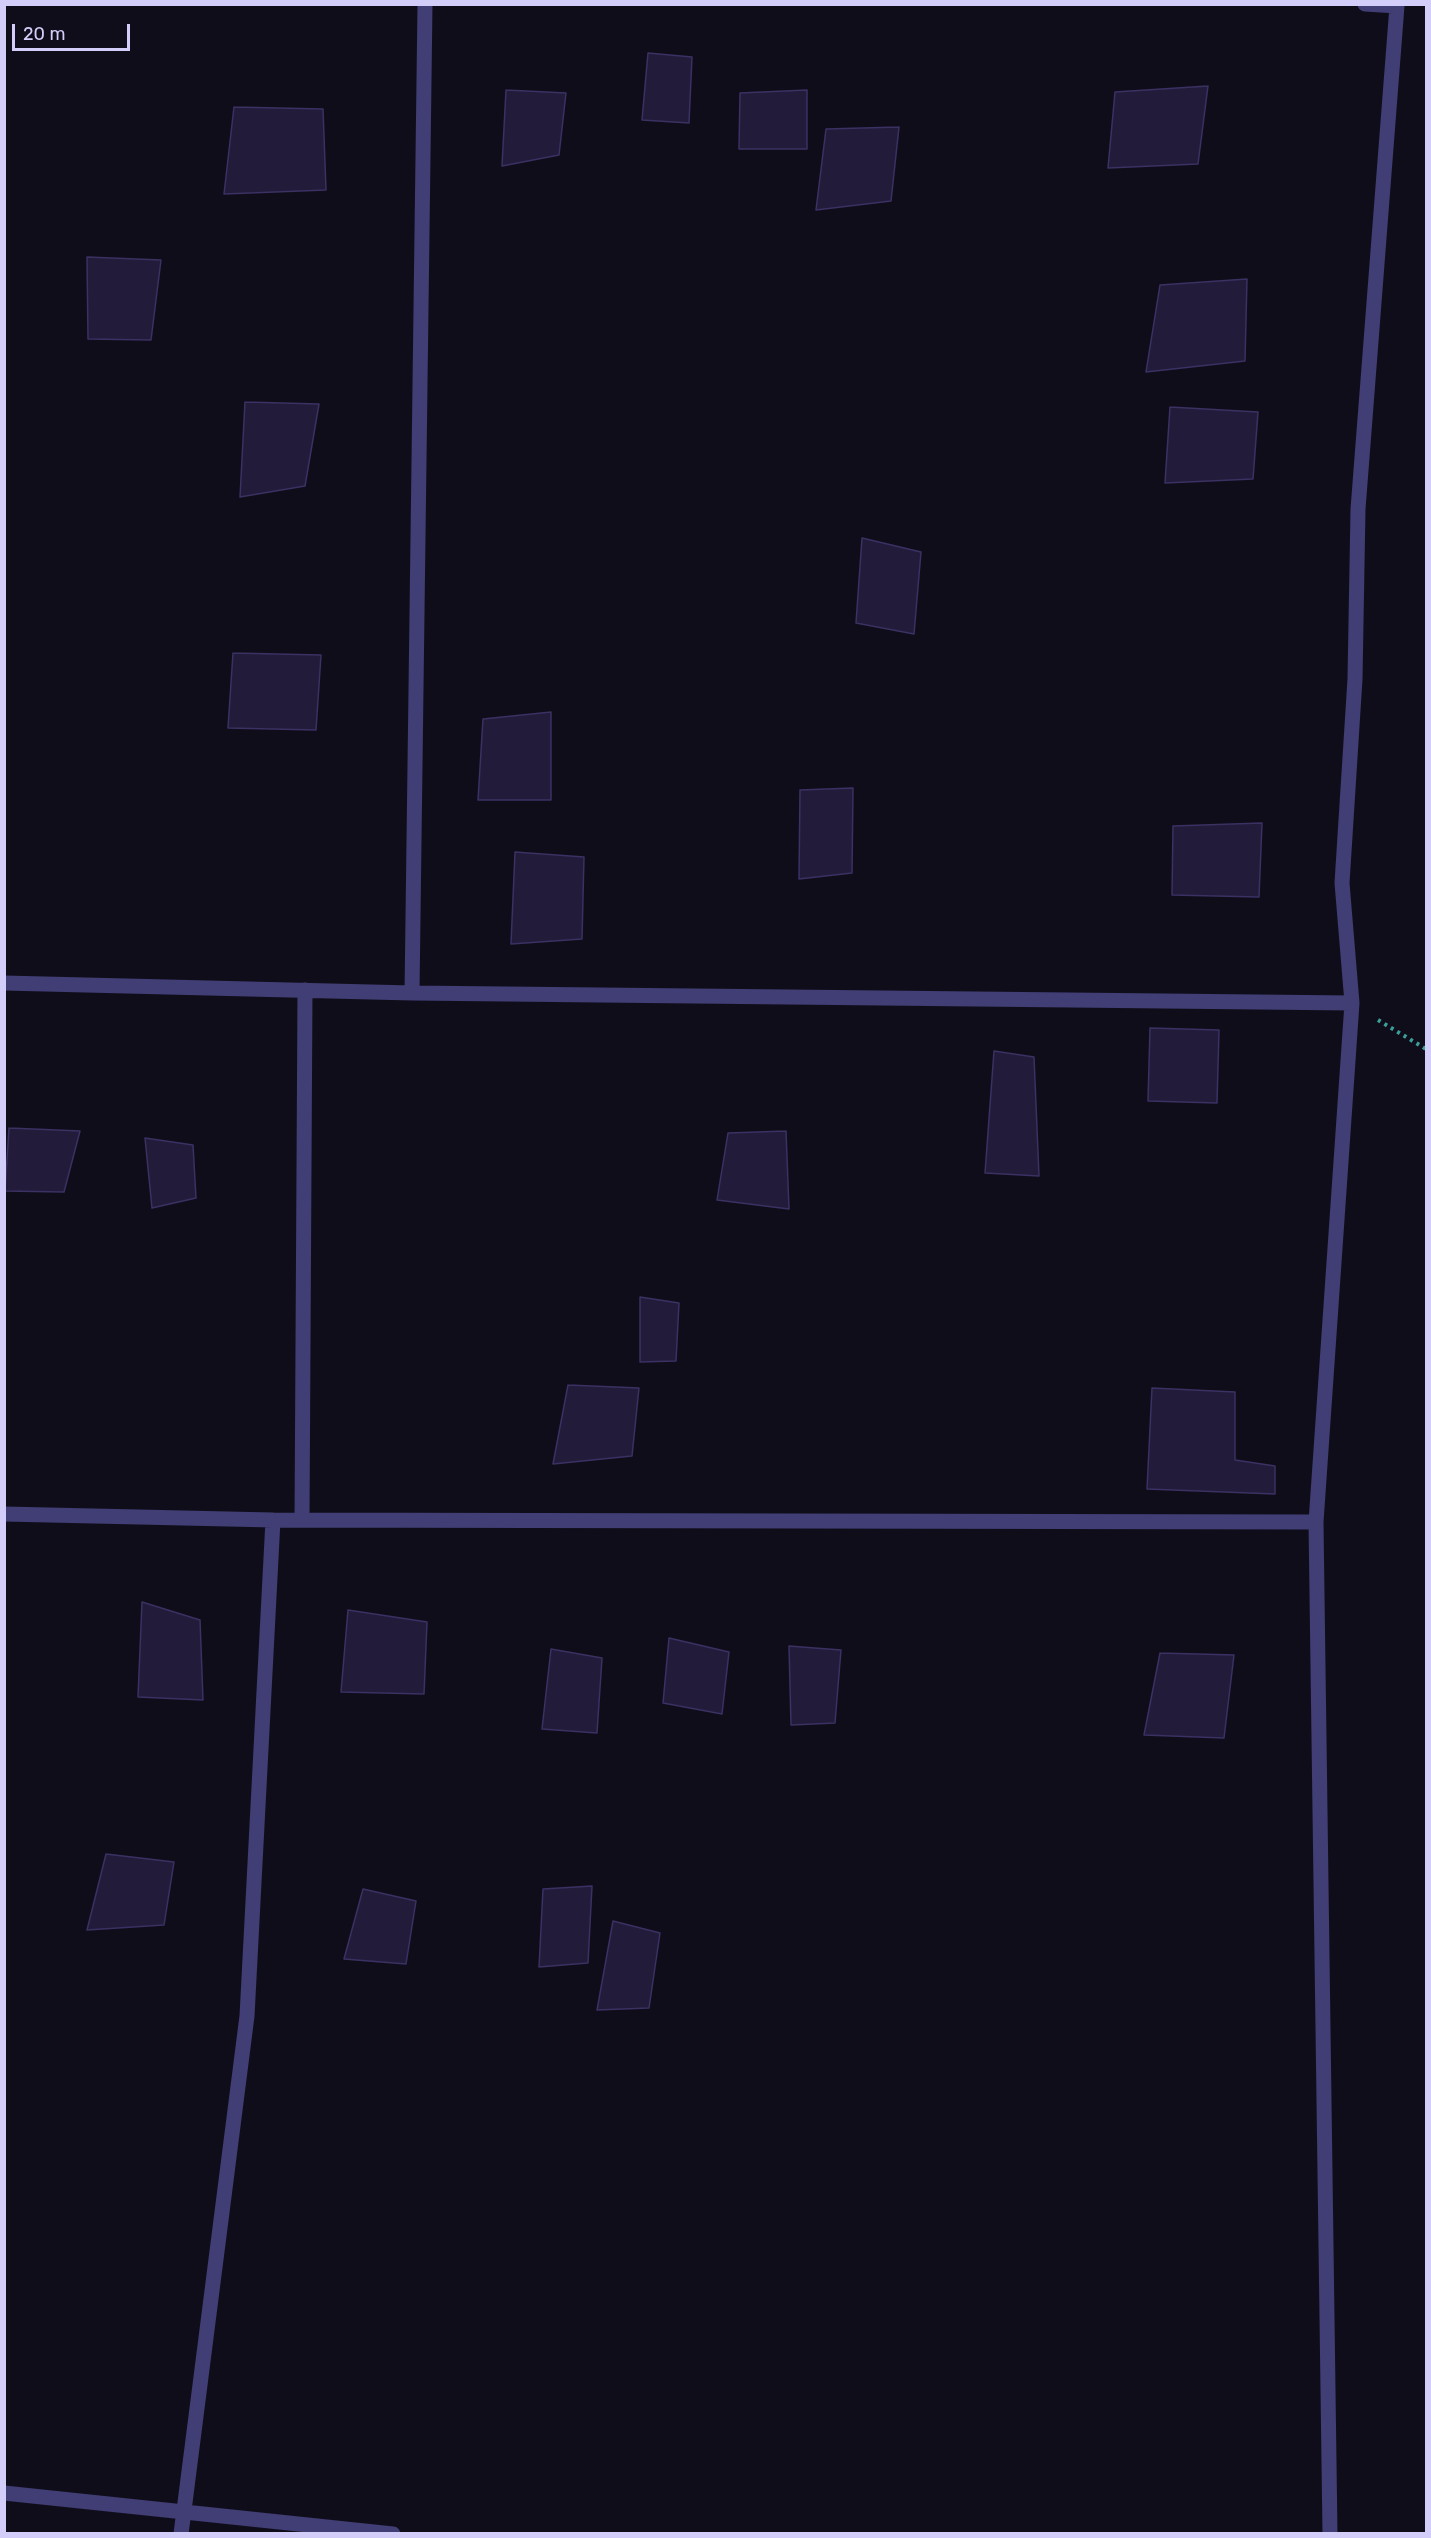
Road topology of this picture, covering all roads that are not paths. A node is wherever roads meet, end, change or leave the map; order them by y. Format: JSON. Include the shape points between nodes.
{"nodes":[{"id":1,"x":425,"y":4,"type":"edge"},
{"id":2,"x":1365,"y":4,"type":"edge"},
{"id":3,"x":4,"y":983,"type":"edge"},
{"id":4,"x":305,"y":990,"type":"junction"},
{"id":5,"x":412,"y":993,"type":"junction"},
{"id":6,"x":1352,"y":1003,"type":"junction"},
{"id":7,"x":4,"y":1514,"type":"edge"},
{"id":8,"x":273,"y":1520,"type":"junction"},
{"id":9,"x":302,"y":1520,"type":"junction"},
{"id":10,"x":1316,"y":1522,"type":"junction"},
{"id":11,"x":4,"y":2493,"type":"edge"},
{"id":12,"x":183,"y":2511,"type":"junction"},
{"id":13,"x":181,"y":2534,"type":"edge"},
{"id":14,"x":393,"y":2534,"type":"edge"},
{"id":15,"x":1330,"y":2534,"type":"edge"}],
"edges":[{"from":1,"to":5,"type":"street"},
{"from":2,"to":6,"type":"street","via":[[1397,6],[1358,509],[1355,679],[1342,884]]},
{"from":3,"to":4,"type":"street"},
{"from":4,"to":5,"type":"street"},
{"from":4,"to":9,"type":"street"},
{"from":5,"to":6,"type":"street"},
{"from":6,"to":10,"type":"street"},
{"from":7,"to":8,"type":"street"},
{"from":8,"to":9,"type":"street"},
{"from":8,"to":12,"type":"street","via":[[247,2016]]},
{"from":9,"to":10,"type":"street"},
{"from":10,"to":15,"type":"street"},
{"from":11,"to":12,"type":"street"},
{"from":12,"to":13,"type":"street"},
{"from":12,"to":14,"type":"street"}]}
